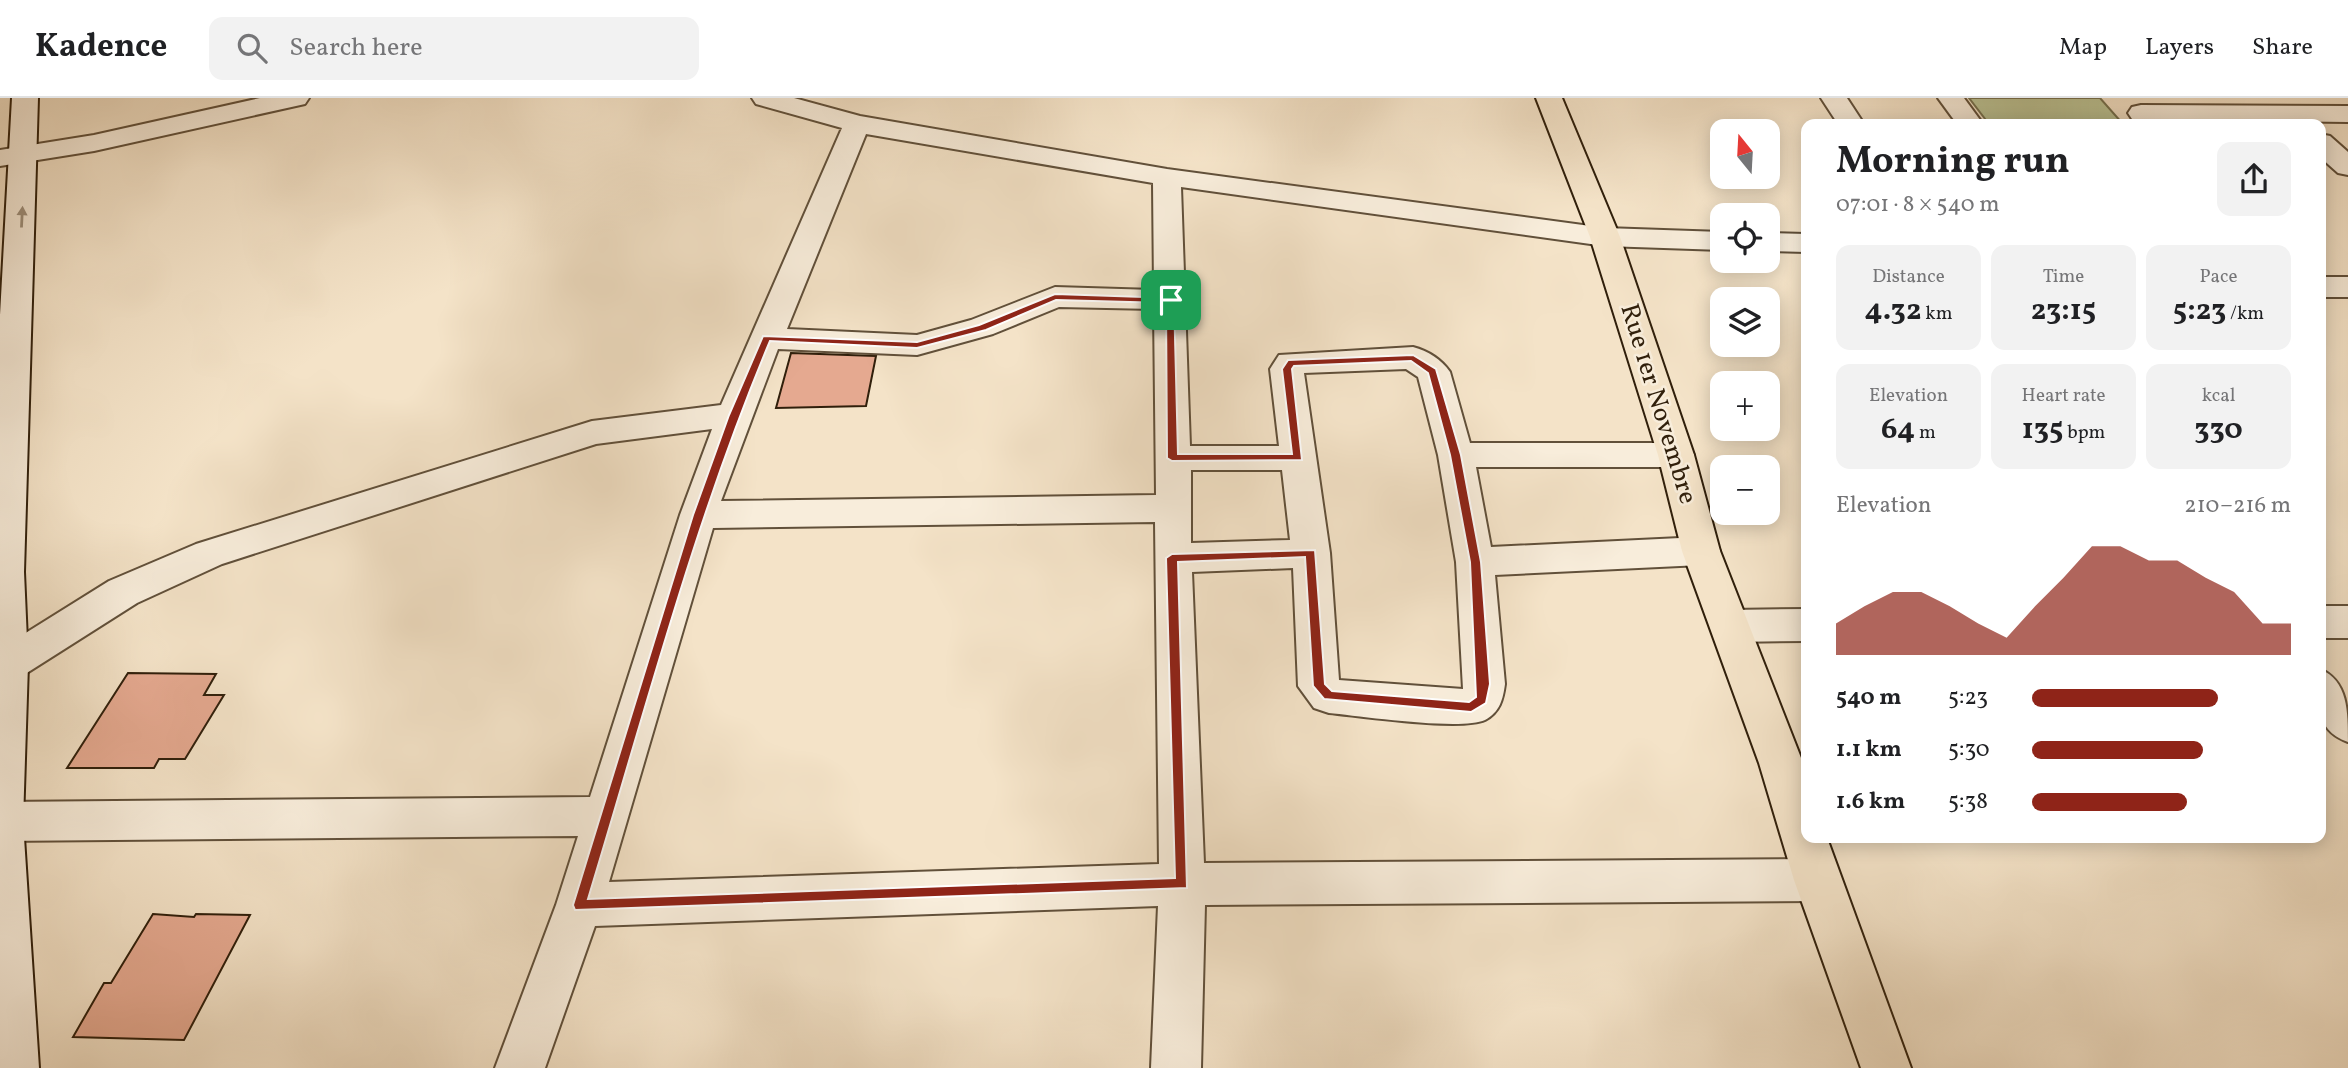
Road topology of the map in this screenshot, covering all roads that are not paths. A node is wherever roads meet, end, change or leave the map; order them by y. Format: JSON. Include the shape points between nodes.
{"nodes":[{"id":1,"x":26,"y":98,"type":"edge"},
{"id":2,"x":296,"y":98,"type":"edge"},
{"id":3,"x":765,"y":98,"type":"edge"},
{"id":4,"x":1549,"y":98,"type":"edge"},
{"id":5,"x":1834,"y":98,"type":"edge"},
{"id":6,"x":1951,"y":98,"type":"edge"},
{"id":7,"x":2140,"y":112,"type":"edge"},
{"id":8,"x":2288,"y":112,"type":"edge"},
{"id":9,"x":2348,"y":114,"type":"edge"},
{"id":10,"x":1848,"y":119,"type":"edge"},
{"id":11,"x":1966,"y":119,"type":"edge"},
{"id":12,"x":857,"y":124,"type":"junction"},
{"id":13,"x":2326,"y":147,"type":"edge"},
{"id":14,"x":13,"y":156,"type":"edge"},
{"id":15,"x":2348,"y":167,"type":"edge"},
{"id":16,"x":1167,"y":177,"type":"junction"},
{"id":17,"x":1605,"y":237,"type":"junction"},
{"id":18,"x":1710,"y":241,"type":"edge"},
{"id":19,"x":1780,"y":242,"type":"edge"},
{"id":20,"x":1801,"y":243,"type":"edge"},
{"id":21,"x":2326,"y":287,"type":"edge"},
{"id":22,"x":2348,"y":287,"type":"edge"},
{"id":23,"x":1171,"y":300,"type":"junction"},
{"id":24,"x":766,"y":338,"type":"junction"},
{"id":25,"x":734,"y":415,"type":"junction"},
{"id":26,"x":1456,"y":455,"type":"junction"},
{"id":27,"x":1676,"y":455,"type":"junction"},
{"id":28,"x":1172,"y":458,"type":"junction"},
{"id":29,"x":1298,"y":458,"type":"junction"},
{"id":30,"x":1174,"y":508,"type":"junction"},
{"id":31,"x":698,"y":515,"type":"junction"},
{"id":32,"x":1701,"y":551,"type":"junction"},
{"id":33,"x":1311,"y":553,"type":"junction"},
{"id":34,"x":1172,"y":558,"type":"junction"},
{"id":35,"x":1475,"y":562,"type":"junction"},
{"id":36,"x":1801,"y":625,"type":"edge"},
{"id":37,"x":1730,"y":626,"type":"junction"},
{"id":38,"x":4,"y":666,"type":"edge"},
{"id":39,"x":2326,"y":694,"type":"edge"},
{"id":40,"x":2348,"y":724,"type":"edge"},
{"id":41,"x":606,"y":816,"type":"junction"},
{"id":42,"x":1,"y":822,"type":"edge"},
{"id":43,"x":1801,"y":828,"type":"edge"},
{"id":44,"x":1806,"y":843,"type":"edge"},
{"id":45,"x":1817,"y":880,"type":"junction"},
{"id":46,"x":1182,"y":884,"type":"junction"},
{"id":47,"x":579,"y":905,"type":"junction"},
{"id":48,"x":14,"y":1068,"type":"edge"},
{"id":49,"x":520,"y":1068,"type":"edge"},
{"id":50,"x":1176,"y":1068,"type":"edge"},
{"id":51,"x":1886,"y":1068,"type":"edge"}],
"edges":[{"from":1,"to":14,"type":"street"},
{"from":2,"to":14,"type":"street","via":[[94,143]]},
{"from":3,"to":12,"type":"street"},
{"from":4,"to":17,"type":"main road","name":"Rue 1er Novembre"},
{"from":5,"to":10,"type":"street"},
{"from":6,"to":11,"type":"street"},
{"from":7,"to":8,"type":"street"},
{"from":8,"to":9,"type":"street"},
{"from":12,"to":16,"type":"street"},
{"from":12,"to":24,"type":"street"},
{"from":13,"to":15,"type":"street"},
{"from":38,"to":14,"type":"street","one_way":true},
{"from":16,"to":17,"type":"street"},
{"from":16,"to":23,"type":"street"},
{"from":17,"to":18,"type":"street"},
{"from":17,"to":27,"type":"main road","name":"Rue 1er Novembre"},
{"from":19,"to":20,"type":"street"},
{"from":21,"to":22,"type":"street"},
{"from":23,"to":24,"type":"street","via":[[1055,297],[982,327],[917,345]]},
{"from":23,"to":28,"type":"street"},
{"from":24,"to":25,"type":"street"},
{"from":25,"to":31,"type":"street"},
{"from":25,"to":38,"type":"street","via":[[592,433],[209,554],[123,592]]},
{"from":26,"to":27,"type":"street"},
{"from":26,"to":29,"type":"street","via":[[1433,372],[1423,362],[1402,357],[1291,363],[1287,369]]},
{"from":26,"to":35,"type":"street"},
{"from":27,"to":32,"type":"main road","name":"Rue 1er Novembre"},
{"from":28,"to":29,"type":"street"},
{"from":28,"to":30,"type":"street"},
{"from":29,"to":33,"type":"street"},
{"from":30,"to":31,"type":"street"},
{"from":30,"to":34,"type":"street"},
{"from":31,"to":41,"type":"street"},
{"from":32,"to":35,"type":"street"},
{"from":32,"to":37,"type":"main road","name":"Rue 1er Novembre"},
{"from":33,"to":34,"type":"street"},
{"from":33,"to":35,"type":"street","via":[[1319,686],[1329,696],[1471,707],[1482,699],[1484,684]]},
{"from":34,"to":46,"type":"street"},
{"from":36,"to":37,"type":"street"},
{"from":37,"to":43,"type":"main road","name":"Rue 1er Novembre"},
{"from":38,"to":42,"type":"street"},
{"from":39,"to":40,"type":"street"},
{"from":41,"to":42,"type":"street"},
{"from":41,"to":47,"type":"street"},
{"from":42,"to":48,"type":"street"},
{"from":44,"to":45,"type":"main road","name":"Rue 1er Novembre"},
{"from":45,"to":46,"type":"street"},
{"from":45,"to":51,"type":"main road","name":"Rue 1er Novembre"},
{"from":46,"to":47,"type":"street"},
{"from":46,"to":50,"type":"street"},
{"from":47,"to":49,"type":"street"}]}
